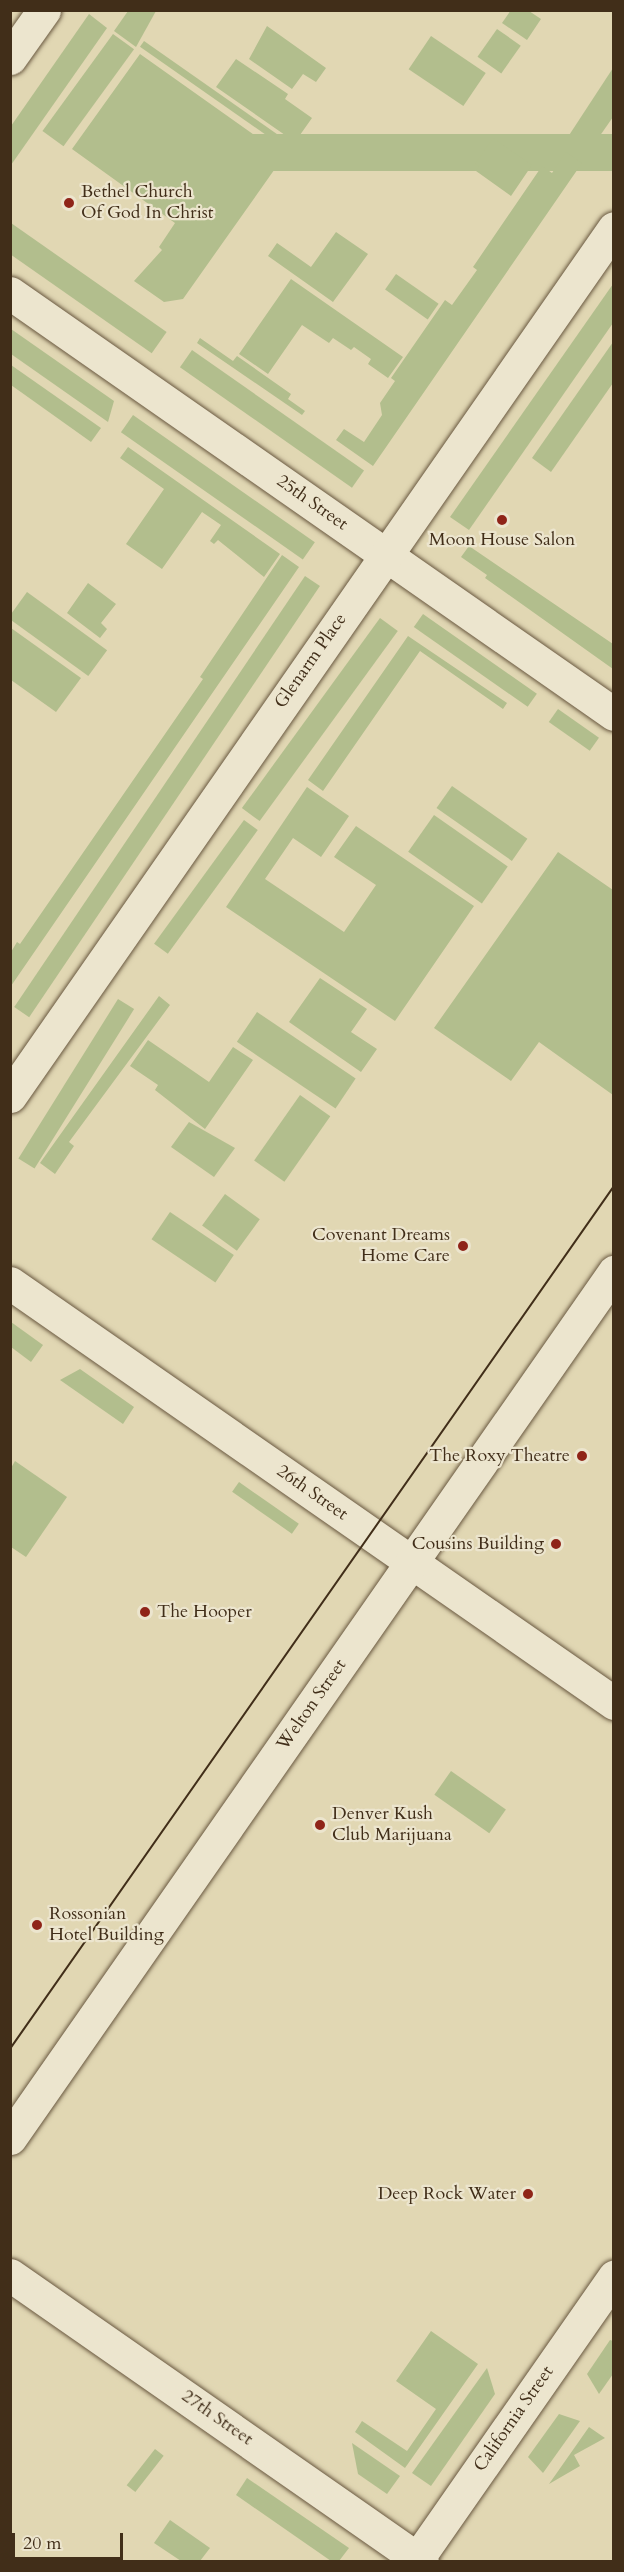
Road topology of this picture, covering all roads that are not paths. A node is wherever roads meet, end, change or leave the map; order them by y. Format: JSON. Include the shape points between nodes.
{"nodes":[{"id":1,"x":44,"y":10,"type":"edge"},
{"id":2,"x":10,"y":58,"type":"edge"},
{"id":3,"x":614,"y":228,"type":"edge"},
{"id":4,"x":10,"y":292,"type":"edge"},
{"id":5,"x":386,"y":555,"type":"junction"},
{"id":6,"x":614,"y":714,"type":"edge"},
{"id":7,"x":10,"y":1096,"type":"edge"},
{"id":8,"x":614,"y":1272,"type":"edge"},
{"id":9,"x":10,"y":1283,"type":"edge"},
{"id":10,"x":412,"y":1563,"type":"junction"},
{"id":11,"x":614,"y":1703,"type":"edge"},
{"id":12,"x":13,"y":2129,"type":"edge"},
{"id":13,"x":10,"y":2275,"type":"edge"},
{"id":14,"x":614,"y":2277,"type":"edge"},
{"id":15,"x":418,"y":2560,"type":"edge"}],
"edges":[{"from":1,"to":2,"type":"street"},
{"from":3,"to":5,"type":"street","name":"Glenarm Place"},
{"from":4,"to":5,"type":"street","name":"25th Street"},
{"from":5,"to":6,"type":"street","name":"25th Street"},
{"from":5,"to":7,"type":"street","name":"Glenarm Place"},
{"from":8,"to":10,"type":"street","name":"Welton Street"},
{"from":9,"to":10,"type":"street","name":"26th Street"},
{"from":10,"to":11,"type":"street","name":"26th Street"},
{"from":10,"to":12,"type":"street","name":"Welton Street"},
{"from":13,"to":15,"type":"street","name":"27th Street"},
{"from":14,"to":15,"type":"street","name":"California Street"}]}
